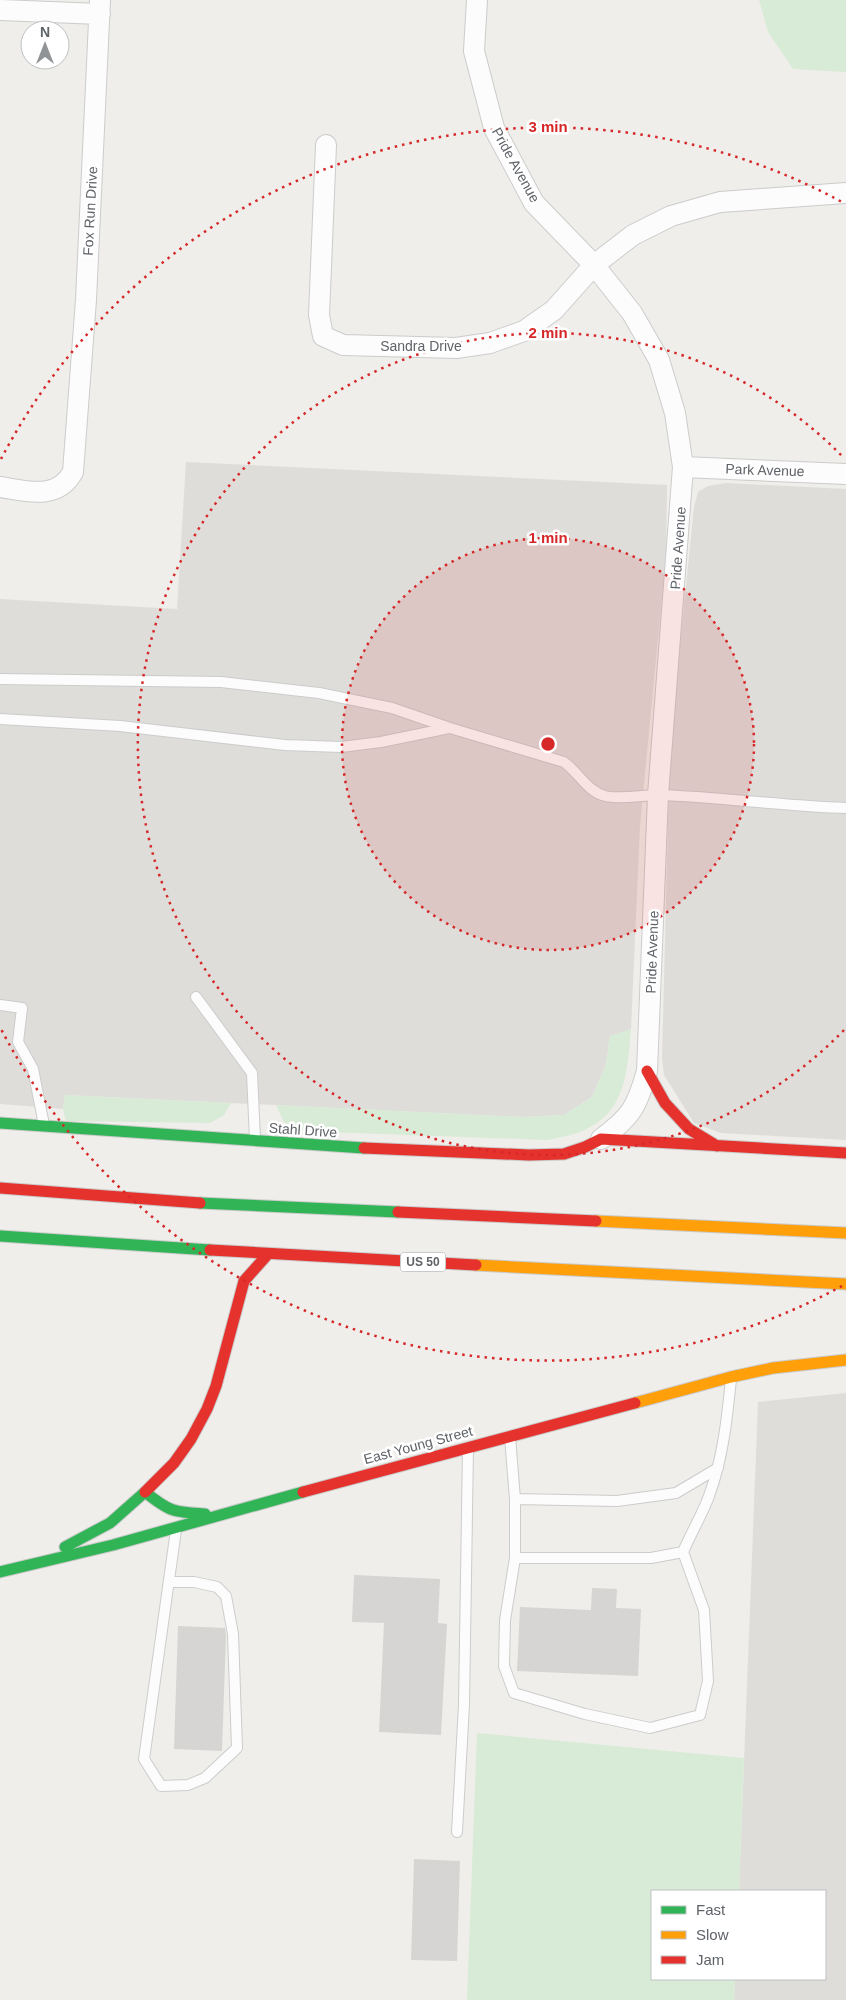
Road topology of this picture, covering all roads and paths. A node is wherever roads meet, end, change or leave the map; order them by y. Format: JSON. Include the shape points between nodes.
{"nodes":[{"id":1,"x":477,"y":0,"type":"edge"},
{"id":2,"x":100,"y":7,"type":"edge"},
{"id":3,"x":0,"y":10,"type":"edge"},
{"id":4,"x":326,"y":145,"type":"dead end"},
{"id":5,"x":846,"y":193,"type":"edge"},
{"id":6,"x":594,"y":265,"type":"junction"},
{"id":7,"x":683,"y":467,"type":"junction"},
{"id":8,"x":846,"y":474,"type":"edge"},
{"id":9,"x":0,"y":487,"type":"edge"},
{"id":10,"x":0,"y":679,"type":"edge"},
{"id":11,"x":0,"y":719,"type":"edge"},
{"id":12,"x":450,"y":728,"type":"junction"},
{"id":13,"x":658,"y":795,"type":"junction"},
{"id":14,"x":846,"y":808,"type":"edge"},
{"id":15,"x":196,"y":997,"type":"dead end"},
{"id":16,"x":0,"y":1005,"type":"edge"},
{"id":17,"x":647,"y":1071,"type":"junction"},
{"id":18,"x":0,"y":1123,"type":"edge"},
{"id":19,"x":44,"y":1126,"type":"junction"},
{"id":20,"x":601,"y":1139,"type":"junction"},
{"id":21,"x":255,"y":1141,"type":"junction"},
{"id":22,"x":718,"y":1146,"type":"junction"},
{"id":23,"x":846,"y":1154,"type":"edge"},
{"id":24,"x":0,"y":1188,"type":"edge"},
{"id":25,"x":846,"y":1233,"type":"edge"},
{"id":26,"x":0,"y":1236,"type":"edge"},
{"id":27,"x":268,"y":1254,"type":"junction"},
{"id":28,"x":846,"y":1284,"type":"edge"},
{"id":29,"x":846,"y":1360,"type":"edge"},
{"id":30,"x":731,"y":1377,"type":"junction"},
{"id":31,"x":510,"y":1436,"type":"junction"},
{"id":32,"x":468,"y":1448,"type":"junction"},
{"id":33,"x":718,"y":1468,"type":"junction"},
{"id":34,"x":145,"y":1492,"type":"junction"},
{"id":35,"x":515,"y":1499,"type":"junction"},
{"id":36,"x":217,"y":1515,"type":"junction"},
{"id":37,"x":177,"y":1526,"type":"junction"},
{"id":38,"x":683,"y":1552,"type":"junction"},
{"id":39,"x":515,"y":1558,"type":"junction"},
{"id":40,"x":0,"y":1571,"type":"edge"},
{"id":41,"x":169,"y":1582,"type":"junction"},
{"id":42,"x":457,"y":1832,"type":"dead end"}],
"edges":[{"from":1,"to":6,"type":"street","name":"Pride Avenue","via":[[474,51],[494,128],[534,203]]},
{"from":2,"to":3,"type":"street"},
{"from":2,"to":9,"type":"street","name":"Fox Run Drive","via":[[86,300],[73,472],[59,489],[47,492]]},
{"from":4,"to":6,"type":"street","name":"Sandra Drive","via":[[319,315],[323,336],[343,345],[456,348],[490,343],[524,330],[554,310]]},
{"from":5,"to":6,"type":"street","name":"Sandra Drive","via":[[720,202],[687,211],[633,235]]},
{"from":6,"to":7,"type":"street","name":"Pride Avenue","via":[[632,313],[659,360],[675,413]]},
{"from":7,"to":8,"type":"street","name":"Park Avenue"},
{"from":7,"to":13,"type":"street","name":"Pride Avenue"},
{"from":10,"to":12,"type":"lane","via":[[221,682],[309,692],[392,708]]},
{"from":11,"to":12,"type":"lane","via":[[120,726],[285,745],[341,746],[381,742]]},
{"from":12,"to":13,"type":"lane","via":[[564,762],[576,770],[595,792],[606,796]]},
{"from":13,"to":14,"type":"lane"},
{"from":13,"to":17,"type":"street","name":"Pride Avenue"},
{"from":15,"to":21,"type":"lane","via":[[252,1073]]},
{"from":16,"to":19,"type":"lane","via":[[22,1008],[18,1042],[33,1069]]},
{"from":17,"to":20,"type":"street","name":"Pride Avenue","via":[[632,1112]]},
{"from":17,"to":22,"type":"main road","via":[[665,1103],[688,1129]]},
{"from":18,"to":19,"type":"main road","name":"Stahl Drive"},
{"from":19,"to":21,"type":"main road","name":"Stahl Drive"},
{"from":20,"to":21,"type":"main road","name":"Stahl Drive","via":[[564,1154],[529,1155]]},
{"from":20,"to":22,"type":"main road"},
{"from":22,"to":23,"type":"main road"},
{"from":24,"to":25,"type":"main road","via":[[207,1203]]},
{"from":26,"to":27,"type":"main road","number":"US 50"},
{"from":27,"to":28,"type":"main road","number":"US 50"},
{"from":27,"to":34,"type":"main road","name":"East Young Street","via":[[244,1282],[208,1409],[174,1463]]},
{"from":29,"to":30,"type":"main road","name":"East Young Street","via":[[773,1368]]},
{"from":30,"to":31,"type":"main road","name":"East Young Street"},
{"from":30,"to":33,"type":"lane","via":[[726,1430]]},
{"from":31,"to":32,"type":"main road","name":"East Young Street"},
{"from":31,"to":35,"type":"lane"},
{"from":32,"to":36,"type":"main road","name":"East Young Street"},
{"from":32,"to":42,"type":"lane","via":[[464,1705]]},
{"from":33,"to":35,"type":"lane","via":[[676,1493],[617,1501]]},
{"from":33,"to":38,"type":"lane","via":[[709,1497]]},
{"from":34,"to":36,"type":"main road","via":[[176,1512]]},
{"from":34,"to":40,"type":"main road","name":"East Young Street","via":[[110,1522],[58,1551]]},
{"from":35,"to":39,"type":"lane"},
{"from":36,"to":37,"type":"main road","name":"East Young Street"},
{"from":37,"to":40,"type":"main road","name":"East Young Street","via":[[114,1545]]},
{"from":37,"to":41,"type":"lane"},
{"from":38,"to":39,"type":"lane","via":[[651,1558]]},
{"from":38,"to":39,"type":"lane","via":[[704,1610],[708,1681],[700,1714],[650,1728],[585,1714],[514,1693],[504,1666],[505,1620]]},
{"from":41,"to":41,"type":"lane","via":[[144,1759],[161,1786],[188,1785],[205,1778],[237,1748],[233,1634],[226,1596],[217,1587],[194,1582]]}]}
